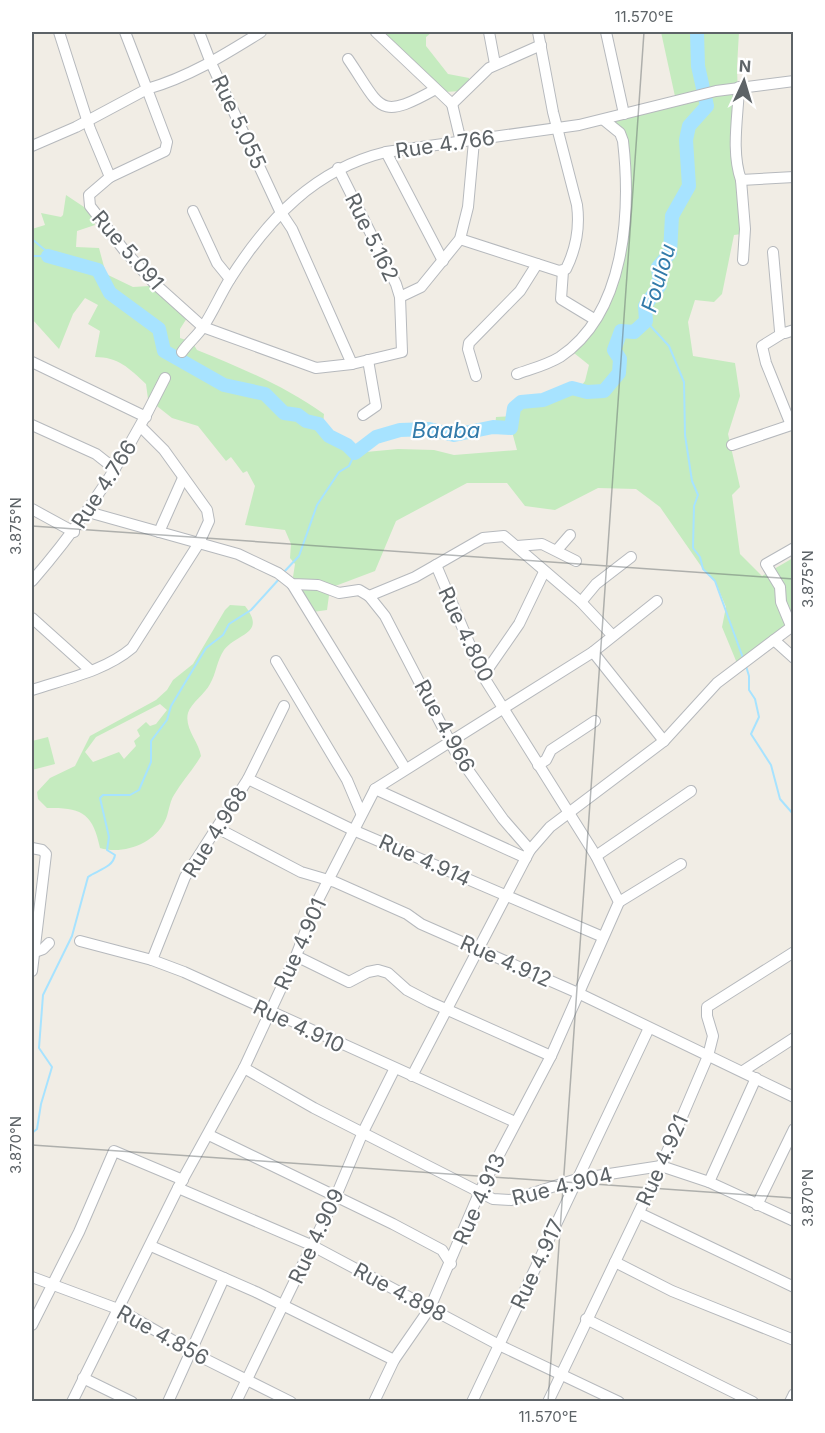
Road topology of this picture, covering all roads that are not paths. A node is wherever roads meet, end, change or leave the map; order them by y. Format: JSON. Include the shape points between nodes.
{"nodes":[{"id":1,"x":59,"y":32,"type":"edge"},
{"id":2,"x":125,"y":32,"type":"edge"},
{"id":3,"x":200,"y":32,"type":"edge"},
{"id":4,"x":261,"y":32,"type":"edge"},
{"id":5,"x":376,"y":32,"type":"edge"},
{"id":6,"x":489,"y":32,"type":"edge"},
{"id":7,"x":538,"y":32,"type":"edge"},
{"id":8,"x":606,"y":32,"type":"edge"},
{"id":9,"x":541,"y":45,"type":"junction"},
{"id":10,"x":348,"y":59,"type":"dead end"},
{"id":11,"x":211,"y":63,"type":"junction"},
{"id":12,"x":495,"y":64,"type":"junction"},
{"id":13,"x":794,"y":81,"type":"edge"},
{"id":14,"x":740,"y":87,"type":"junction"},
{"id":15,"x":147,"y":89,"type":"junction"},
{"id":16,"x":434,"y":90,"type":"junction"},
{"id":17,"x":452,"y":104,"type":"junction"},
{"id":18,"x":624,"y":114,"type":"junction"},
{"id":19,"x":87,"y":120,"type":"junction"},
{"id":20,"x":604,"y":120,"type":"junction"},
{"id":21,"x":557,"y":129,"type":"junction"},
{"id":22,"x":474,"y":141,"type":"junction"},
{"id":23,"x":461,"y":142,"type":"junction"},
{"id":24,"x":32,"y":146,"type":"edge"},
{"id":25,"x":386,"y":152,"type":"junction"},
{"id":26,"x":339,"y":168,"type":"junction"},
{"id":27,"x":110,"y":177,"type":"junction"},
{"id":28,"x":794,"y":177,"type":"edge"},
{"id":29,"x":741,"y":180,"type":"junction"},
{"id":30,"x":193,"y":211,"type":"dead end"},
{"id":31,"x":280,"y":211,"type":"junction"},
{"id":32,"x":460,"y":239,"type":"junction"},
{"id":33,"x":773,"y":252,"type":"dead end"},
{"id":34,"x":743,"y":260,"type":"dead end"},
{"id":35,"x":443,"y":261,"type":"junction"},
{"id":36,"x":537,"y":264,"type":"junction"},
{"id":37,"x":563,"y":271,"type":"junction"},
{"id":38,"x":230,"y":279,"type":"junction"},
{"id":39,"x":400,"y":297,"type":"junction"},
{"id":40,"x":594,"y":319,"type":"junction"},
{"id":41,"x":203,"y":327,"type":"junction"},
{"id":42,"x":788,"y":331,"type":"edge"},
{"id":43,"x":182,"y":352,"type":"dead end"},
{"id":44,"x":368,"y":360,"type":"junction"},
{"id":45,"x":32,"y":362,"type":"edge"},
{"id":46,"x":352,"y":364,"type":"junction"},
{"id":47,"x":517,"y":374,"type":"dead end"},
{"id":48,"x":476,"y":376,"type":"dead end"},
{"id":49,"x":165,"y":378,"type":"dead end"},
{"id":50,"x":363,"y":415,"type":"dead end"},
{"id":51,"x":146,"y":417,"type":"junction"},
{"id":52,"x":792,"y":424,"type":"edge"},
{"id":53,"x":32,"y":425,"type":"edge"},
{"id":54,"x":141,"y":427,"type":"junction"},
{"id":55,"x":732,"y":445,"type":"dead end"},
{"id":56,"x":115,"y":469,"type":"junction"},
{"id":57,"x":183,"y":478,"type":"junction"},
{"id":58,"x":32,"y":510,"type":"edge"},
{"id":59,"x":88,"y":512,"type":"junction"},
{"id":60,"x":74,"y":532,"type":"junction"},
{"id":61,"x":159,"y":532,"type":"junction"},
{"id":62,"x":570,"y":535,"type":"dead end"},
{"id":63,"x":199,"y":543,"type":"junction"},
{"id":64,"x":517,"y":546,"type":"junction"},
{"id":65,"x":794,"y":548,"type":"edge"},
{"id":66,"x":557,"y":550,"type":"junction"},
{"id":67,"x":631,"y":557,"type":"dead end"},
{"id":68,"x":576,"y":561,"type":"dead end"},
{"id":69,"x":436,"y":565,"type":"junction"},
{"id":70,"x":544,"y":572,"type":"junction"},
{"id":71,"x":285,"y":578,"type":"junction"},
{"id":72,"x":32,"y":581,"type":"edge"},
{"id":73,"x":369,"y":596,"type":"junction"},
{"id":74,"x":581,"y":602,"type":"junction"},
{"id":75,"x":657,"y":602,"type":"dead end"},
{"id":76,"x":32,"y":618,"type":"edge"},
{"id":77,"x":792,"y":625,"type":"edge"},
{"id":78,"x":612,"y":635,"type":"junction"},
{"id":79,"x":774,"y":640,"type":"junction"},
{"id":80,"x":593,"y":652,"type":"junction"},
{"id":81,"x":794,"y":658,"type":"edge"},
{"id":82,"x":276,"y":661,"type":"dead end"},
{"id":83,"x":90,"y":670,"type":"junction"},
{"id":84,"x":483,"y":676,"type":"junction"},
{"id":85,"x":32,"y":690,"type":"edge"},
{"id":86,"x":284,"y":706,"type":"dead end"},
{"id":87,"x":502,"y":707,"type":"junction"},
{"id":88,"x":595,"y":721,"type":"dead end"},
{"id":89,"x":452,"y":740,"type":"junction"},
{"id":90,"x":664,"y":741,"type":"junction"},
{"id":91,"x":538,"y":765,"type":"junction"},
{"id":92,"x":405,"y":768,"type":"junction"},
{"id":93,"x":248,"y":779,"type":"junction"},
{"id":94,"x":375,"y":789,"type":"junction"},
{"id":95,"x":691,"y":791,"type":"dead end"},
{"id":96,"x":361,"y":813,"type":"junction"},
{"id":97,"x":569,"y":813,"type":"junction"},
{"id":98,"x":219,"y":829,"type":"junction"},
{"id":99,"x":353,"y":830,"type":"junction"},
{"id":100,"x":32,"y":848,"type":"edge"},
{"id":101,"x":528,"y":854,"type":"junction"},
{"id":102,"x":596,"y":856,"type":"junction"},
{"id":103,"x":681,"y":864,"type":"dead end"},
{"id":104,"x":330,"y":880,"type":"junction"},
{"id":105,"x":507,"y":897,"type":"junction"},
{"id":106,"x":619,"y":902,"type":"junction"},
{"id":107,"x":603,"y":937,"type":"junction"},
{"id":108,"x":80,"y":941,"type":"dead end"},
{"id":109,"x":49,"y":943,"type":"dead end"},
{"id":110,"x":479,"y":948,"type":"junction"},
{"id":111,"x":794,"y":952,"type":"edge"},
{"id":112,"x":32,"y":953,"type":"edge"},
{"id":113,"x":296,"y":956,"type":"junction"},
{"id":114,"x":152,"y":960,"type":"junction"},
{"id":115,"x":32,"y":971,"type":"edge"},
{"id":116,"x":578,"y":993,"type":"junction"},
{"id":117,"x":449,"y":1010,"type":"junction"},
{"id":118,"x":269,"y":1013,"type":"junction"},
{"id":119,"x":649,"y":1028,"type":"junction"},
{"id":120,"x":794,"y":1038,"type":"edge"},
{"id":121,"x":551,"y":1056,"type":"junction"},
{"id":122,"x":708,"y":1056,"type":"junction"},
{"id":123,"x":244,"y":1068,"type":"junction"},
{"id":124,"x":394,"y":1070,"type":"junction"},
{"id":125,"x":742,"y":1071,"type":"junction"},
{"id":126,"x":412,"y":1076,"type":"junction"},
{"id":127,"x":756,"y":1078,"type":"junction"},
{"id":128,"x":794,"y":1097,"type":"edge"},
{"id":129,"x":515,"y":1122,"type":"junction"},
{"id":130,"x":794,"y":1129,"type":"edge"},
{"id":131,"x":363,"y":1132,"type":"junction"},
{"id":132,"x":209,"y":1135,"type":"junction"},
{"id":133,"x":661,"y":1166,"type":"junction"},
{"id":134,"x":577,"y":1179,"type":"junction"},
{"id":135,"x":709,"y":1182,"type":"junction"},
{"id":136,"x":180,"y":1184,"type":"junction"},
{"id":137,"x":480,"y":1191,"type":"junction"},
{"id":138,"x":336,"y":1196,"type":"junction"},
{"id":139,"x":757,"y":1205,"type":"junction"},
{"id":140,"x":639,"y":1213,"type":"junction"},
{"id":141,"x":794,"y":1221,"type":"edge"},
{"id":142,"x":311,"y":1245,"type":"junction"},
{"id":143,"x":151,"y":1246,"type":"junction"},
{"id":144,"x":615,"y":1262,"type":"junction"},
{"id":145,"x":451,"y":1264,"type":"junction"},
{"id":146,"x":32,"y":1277,"type":"edge"},
{"id":147,"x":224,"y":1278,"type":"junction"},
{"id":148,"x":52,"y":1283,"type":"junction"},
{"id":149,"x":794,"y":1287,"type":"edge"},
{"id":150,"x":284,"y":1305,"type":"junction"},
{"id":151,"x":430,"y":1308,"type":"junction"},
{"id":152,"x":118,"y":1309,"type":"junction"},
{"id":153,"x":586,"y":1319,"type":"junction"},
{"id":154,"x":32,"y":1325,"type":"edge"},
{"id":155,"x":794,"y":1340,"type":"edge"},
{"id":156,"x":499,"y":1345,"type":"junction"},
{"id":157,"x":192,"y":1350,"type":"junction"},
{"id":158,"x":394,"y":1360,"type":"junction"},
{"id":159,"x":561,"y":1373,"type":"junction"},
{"id":160,"x":83,"y":1378,"type":"junction"},
{"id":161,"x":247,"y":1380,"type":"junction"},
{"id":162,"x":794,"y":1394,"type":"edge"},
{"id":163,"x":72,"y":1401,"type":"edge"},
{"id":164,"x":132,"y":1401,"type":"edge"},
{"id":165,"x":168,"y":1401,"type":"edge"},
{"id":166,"x":236,"y":1401,"type":"edge"},
{"id":167,"x":291,"y":1401,"type":"edge"},
{"id":168,"x":374,"y":1401,"type":"edge"},
{"id":169,"x":472,"y":1401,"type":"edge"},
{"id":170,"x":548,"y":1401,"type":"edge"},
{"id":171,"x":619,"y":1401,"type":"edge"},
{"id":172,"x":753,"y":1401,"type":"edge"},
{"id":173,"x":790,"y":1401,"type":"edge"}],
"edges":[{"from":1,"to":19,"type":"street","name":"Rue 5.091"},
{"from":2,"to":15,"type":"street"},
{"from":3,"to":11,"type":"street","name":"Rue 5.055"},
{"from":4,"to":11,"type":"street"},
{"from":5,"to":16,"type":"street"},
{"from":6,"to":12,"type":"street"},
{"from":7,"to":9,"type":"street"},
{"from":8,"to":18,"type":"street"},
{"from":9,"to":12,"type":"street"},
{"from":9,"to":21,"type":"street"},
{"from":10,"to":16,"type":"street","via":[[378,103],[390,109]]},
{"from":11,"to":15,"type":"street"},
{"from":11,"to":31,"type":"street","name":"Rue 5.055"},
{"from":12,"to":17,"type":"street"},
{"from":13,"to":14,"type":"street","name":"Rue 4.766"},
{"from":14,"to":18,"type":"street","name":"Rue 4.766"},
{"from":14,"to":29,"type":"street","via":[[736,139]]},
{"from":15,"to":19,"type":"street"},
{"from":15,"to":27,"type":"street","via":[[167,142],[165,151]]},
{"from":16,"to":17,"type":"street"},
{"from":17,"to":23,"type":"street"},
{"from":18,"to":20,"type":"street","name":"Rue 4.766"},
{"from":19,"to":24,"type":"street"},
{"from":19,"to":27,"type":"street","name":"Rue 5.091"},
{"from":20,"to":21,"type":"street","name":"Rue 4.766"},
{"from":20,"to":40,"type":"street","via":[[623,141],[627,191],[616,267],[602,309]]},
{"from":21,"to":22,"type":"street","name":"Rue 4.766"},
{"from":21,"to":37,"type":"street","via":[[579,221],[574,250]]},
{"from":22,"to":23,"type":"street","name":"Rue 4.766"},
{"from":22,"to":32,"type":"street","via":[[468,207]]},
{"from":23,"to":25,"type":"street","name":"Rue 4.766"},
{"from":25,"to":26,"type":"street","name":"Rue 4.766"},
{"from":25,"to":35,"type":"street"},
{"from":26,"to":31,"type":"street","name":"Rue 4.766"},
{"from":26,"to":39,"type":"street","name":"Rue 5.162"},
{"from":27,"to":41,"type":"street","name":"Rue 5.091","via":[[89,195],[90,206],[124,250]]},
{"from":28,"to":29,"type":"street"},
{"from":29,"to":34,"type":"street"},
{"from":30,"to":38,"type":"street","via":[[217,263]]},
{"from":31,"to":38,"type":"street","name":"Rue 4.766"},
{"from":31,"to":46,"type":"street","name":"Rue 5.055","via":[[292,229]]},
{"from":32,"to":35,"type":"street"},
{"from":32,"to":36,"type":"street"},
{"from":33,"to":42,"type":"street","via":[[780,331]]},
{"from":35,"to":39,"type":"street","via":[[421,287]]},
{"from":36,"to":37,"type":"street"},
{"from":36,"to":48,"type":"street","via":[[520,291],[469,343]]},
{"from":37,"to":40,"type":"street","via":[[561,299]]},
{"from":38,"to":41,"type":"street","name":"Rue 4.766"},
{"from":39,"to":44,"type":"street","name":"Rue 5.162","via":[[402,352]]},
{"from":40,"to":47,"type":"street","via":[[569,349],[549,362]]},
{"from":41,"to":43,"type":"street","name":"Rue 4.766"},
{"from":41,"to":46,"type":"street","name":"Rue 5.162","via":[[316,368]]},
{"from":42,"to":52,"type":"street","via":[[762,346]]},
{"from":44,"to":46,"type":"street","name":"Rue 5.162"},
{"from":44,"to":50,"type":"street","via":[[377,399],[373,410]]},
{"from":45,"to":51,"type":"street"},
{"from":49,"to":51,"type":"street","name":"Rue 4.766"},
{"from":51,"to":54,"type":"street","name":"Rue 4.766"},
{"from":52,"to":55,"type":"street"},
{"from":53,"to":56,"type":"street","via":[[96,454]]},
{"from":54,"to":56,"type":"street","name":"Rue 4.766"},
{"from":54,"to":57,"type":"street","via":[[164,450]]},
{"from":56,"to":59,"type":"street","name":"Rue 4.766"},
{"from":57,"to":61,"type":"street"},
{"from":57,"to":63,"type":"street","via":[[209,515]]},
{"from":58,"to":60,"type":"street"},
{"from":59,"to":60,"type":"street","name":"Rue 4.766"},
{"from":59,"to":61,"type":"street","name":"Rue 4.800"},
{"from":60,"to":72,"type":"street","name":"Rue 4.766"},
{"from":61,"to":63,"type":"street","name":"Rue 4.800"},
{"from":62,"to":66,"type":"street"},
{"from":63,"to":71,"type":"street","name":"Rue 4.800","via":[[238,554]]},
{"from":63,"to":83,"type":"street","via":[[132,648]]},
{"from":64,"to":66,"type":"street","via":[[542,544]]},
{"from":64,"to":69,"type":"street","via":[[504,536],[483,538]]},
{"from":64,"to":70,"type":"street"},
{"from":65,"to":77,"type":"street","via":[[766,564],[780,587],[781,602]]},
{"from":66,"to":68,"type":"street"},
{"from":67,"to":74,"type":"street","via":[[596,584]]},
{"from":69,"to":73,"type":"street","name":"Rue 4.800"},
{"from":69,"to":84,"type":"street","name":"Rue 4.800"},
{"from":70,"to":74,"type":"street"},
{"from":70,"to":84,"type":"street","via":[[519,624]]},
{"from":71,"to":73,"type":"street","name":"Rue 4.800","via":[[339,593],[359,590]]},
{"from":71,"to":92,"type":"street"},
{"from":73,"to":89,"type":"street","name":"Rue 4.966","via":[[385,616]]},
{"from":74,"to":78,"type":"street"},
{"from":75,"to":78,"type":"street","name":"Rue 4.901"},
{"from":76,"to":83,"type":"street"},
{"from":77,"to":79,"type":"street"},
{"from":78,"to":80,"type":"street","name":"Rue 4.901"},
{"from":79,"to":81,"type":"street"},
{"from":79,"to":90,"type":"street","via":[[717,683]]},
{"from":80,"to":87,"type":"street","name":"Rue 4.901"},
{"from":80,"to":90,"type":"street"},
{"from":82,"to":96,"type":"street","via":[[347,780]]},
{"from":83,"to":85,"type":"street"},
{"from":84,"to":87,"type":"street","name":"Rue 4.800"},
{"from":86,"to":93,"type":"street","name":"Rue 4.968"},
{"from":87,"to":89,"type":"street","name":"Rue 4.901"},
{"from":87,"to":91,"type":"street","name":"Rue 4.800"},
{"from":88,"to":91,"type":"street","via":[[551,750]]},
{"from":89,"to":92,"type":"street","name":"Rue 4.901"},
{"from":89,"to":101,"type":"street","name":"Rue 4.966","via":[[456,753]]},
{"from":90,"to":97,"type":"street"},
{"from":91,"to":97,"type":"street","name":"Rue 4.800"},
{"from":92,"to":94,"type":"street","name":"Rue 4.901"},
{"from":93,"to":98,"type":"street","name":"Rue 4.968"},
{"from":93,"to":99,"type":"street","name":"Rue 4.914"},
{"from":94,"to":96,"type":"street","name":"Rue 4.901"},
{"from":94,"to":101,"type":"street"},
{"from":95,"to":102,"type":"street"},
{"from":96,"to":99,"type":"street","name":"Rue 4.901"},
{"from":97,"to":101,"type":"street","via":[[550,826]]},
{"from":97,"to":102,"type":"street","name":"Rue 4.800"},
{"from":98,"to":104,"type":"street","name":"Rue 4.912","via":[[301,872]]},
{"from":98,"to":114,"type":"street","name":"Rue 4.968","via":[[185,877]]},
{"from":99,"to":104,"type":"street","name":"Rue 4.901"},
{"from":99,"to":105,"type":"street","name":"Rue 4.914"},
{"from":100,"to":112,"type":"street","via":[[46,854]]},
{"from":101,"to":105,"type":"street"},
{"from":102,"to":106,"type":"street","name":"Rue 4.800"},
{"from":103,"to":106,"type":"street"},
{"from":104,"to":110,"type":"street","name":"Rue 4.912"},
{"from":104,"to":113,"type":"street","name":"Rue 4.901"},
{"from":105,"to":107,"type":"street","name":"Rue 4.914"},
{"from":105,"to":110,"type":"street"},
{"from":106,"to":107,"type":"street"},
{"from":107,"to":116,"type":"street"},
{"from":108,"to":114,"type":"street","name":"Rue 4.910"},
{"from":109,"to":112,"type":"street"},
{"from":110,"to":116,"type":"street","name":"Rue 4.912"},
{"from":110,"to":117,"type":"street"},
{"from":111,"to":122,"type":"street","name":"Rue 4.921","via":[[707,1007],[713,1036]]},
{"from":112,"to":115,"type":"street"},
{"from":113,"to":117,"type":"street","via":[[349,982],[378,969],[407,990]]},
{"from":113,"to":118,"type":"street","name":"Rue 4.901"},
{"from":114,"to":118,"type":"street","name":"Rue 4.910","via":[[235,994]]},
{"from":116,"to":119,"type":"street","name":"Rue 4.912"},
{"from":116,"to":121,"type":"street","name":"Rue 4.913"},
{"from":117,"to":121,"type":"street"},
{"from":117,"to":126,"type":"street"},
{"from":118,"to":123,"type":"street","name":"Rue 4.901"},
{"from":118,"to":124,"type":"street","name":"Rue 4.910"},
{"from":119,"to":122,"type":"street","name":"Rue 4.912"},
{"from":119,"to":134,"type":"street","name":"Rue 4.917"},
{"from":120,"to":125,"type":"street"},
{"from":121,"to":129,"type":"street","name":"Rue 4.913"},
{"from":122,"to":125,"type":"street","name":"Rue 4.912"},
{"from":122,"to":133,"type":"street","name":"Rue 4.921"},
{"from":123,"to":131,"type":"street","name":"Rue 4.904"},
{"from":123,"to":132,"type":"street","name":"Rue 4.901"},
{"from":124,"to":126,"type":"street","name":"Rue 4.910"},
{"from":124,"to":131,"type":"street","name":"Rue 4.909"},
{"from":125,"to":127,"type":"street","name":"Rue 4.912"},
{"from":126,"to":129,"type":"street","name":"Rue 4.910"},
{"from":127,"to":128,"type":"street","name":"Rue 4.912"},
{"from":127,"to":135,"type":"street"},
{"from":129,"to":137,"type":"street","name":"Rue 4.913"},
{"from":130,"to":139,"type":"street"},
{"from":131,"to":137,"type":"street","name":"Rue 4.904"},
{"from":131,"to":138,"type":"street","name":"Rue 4.909"},
{"from":132,"to":136,"type":"street","name":"Rue 4.901"},
{"from":132,"to":138,"type":"street"},
{"from":133,"to":134,"type":"street","name":"Rue 4.904"},
{"from":133,"to":135,"type":"street","name":"Rue 4.904"},
{"from":133,"to":140,"type":"street","name":"Rue 4.921"},
{"from":134,"to":137,"type":"street","name":"Rue 4.904","via":[[511,1200],[493,1199]]},
{"from":134,"to":156,"type":"street","name":"Rue 4.917"},
{"from":135,"to":139,"type":"street","name":"Rue 4.904"},
{"from":136,"to":142,"type":"street","name":"Rue 4.898"},
{"from":136,"to":143,"type":"street","name":"Rue 4.901"},
{"from":136,"to":148,"type":"street","name":"Rue 4.898","via":[[114,1151]]},
{"from":137,"to":145,"type":"street","name":"Rue 4.913"},
{"from":138,"to":142,"type":"street","name":"Rue 4.909"},
{"from":138,"to":145,"type":"street","via":[[441,1250]]},
{"from":139,"to":141,"type":"street","name":"Rue 4.904"},
{"from":140,"to":144,"type":"street","name":"Rue 4.921"},
{"from":140,"to":149,"type":"street"},
{"from":142,"to":150,"type":"street","name":"Rue 4.909"},
{"from":142,"to":151,"type":"street","name":"Rue 4.898"},
{"from":143,"to":147,"type":"street"},
{"from":143,"to":152,"type":"street","name":"Rue 4.901"},
{"from":144,"to":153,"type":"street","name":"Rue 4.921"},
{"from":144,"to":155,"type":"street","via":[[672,1291]]},
{"from":145,"to":151,"type":"street","name":"Rue 4.913"},
{"from":146,"to":148,"type":"street","name":"Rue 4.856"},
{"from":147,"to":150,"type":"street"},
{"from":147,"to":157,"type":"street"},
{"from":148,"to":152,"type":"street","name":"Rue 4.856"},
{"from":148,"to":154,"type":"street"},
{"from":150,"to":158,"type":"street"},
{"from":150,"to":161,"type":"street","name":"Rue 4.909"},
{"from":151,"to":156,"type":"street","name":"Rue 4.898"},
{"from":151,"to":158,"type":"street","name":"Rue 4.913"},
{"from":152,"to":157,"type":"street","name":"Rue 4.856"},
{"from":152,"to":160,"type":"street","name":"Rue 4.901"},
{"from":153,"to":159,"type":"street","name":"Rue 4.921"},
{"from":153,"to":172,"type":"street"},
{"from":156,"to":159,"type":"street","name":"Rue 4.898"},
{"from":156,"to":169,"type":"street","name":"Rue 4.917"},
{"from":157,"to":161,"type":"street","name":"Rue 4.856"},
{"from":157,"to":165,"type":"street"},
{"from":158,"to":168,"type":"street","name":"Rue 4.913"},
{"from":159,"to":170,"type":"street","name":"Rue 4.921"},
{"from":159,"to":171,"type":"street","name":"Rue 4.898"},
{"from":160,"to":163,"type":"street","name":"Rue 4.901"},
{"from":160,"to":164,"type":"street"},
{"from":161,"to":166,"type":"street","name":"Rue 4.909"},
{"from":161,"to":167,"type":"street","name":"Rue 4.856"},
{"from":162,"to":173,"type":"street"}]}
